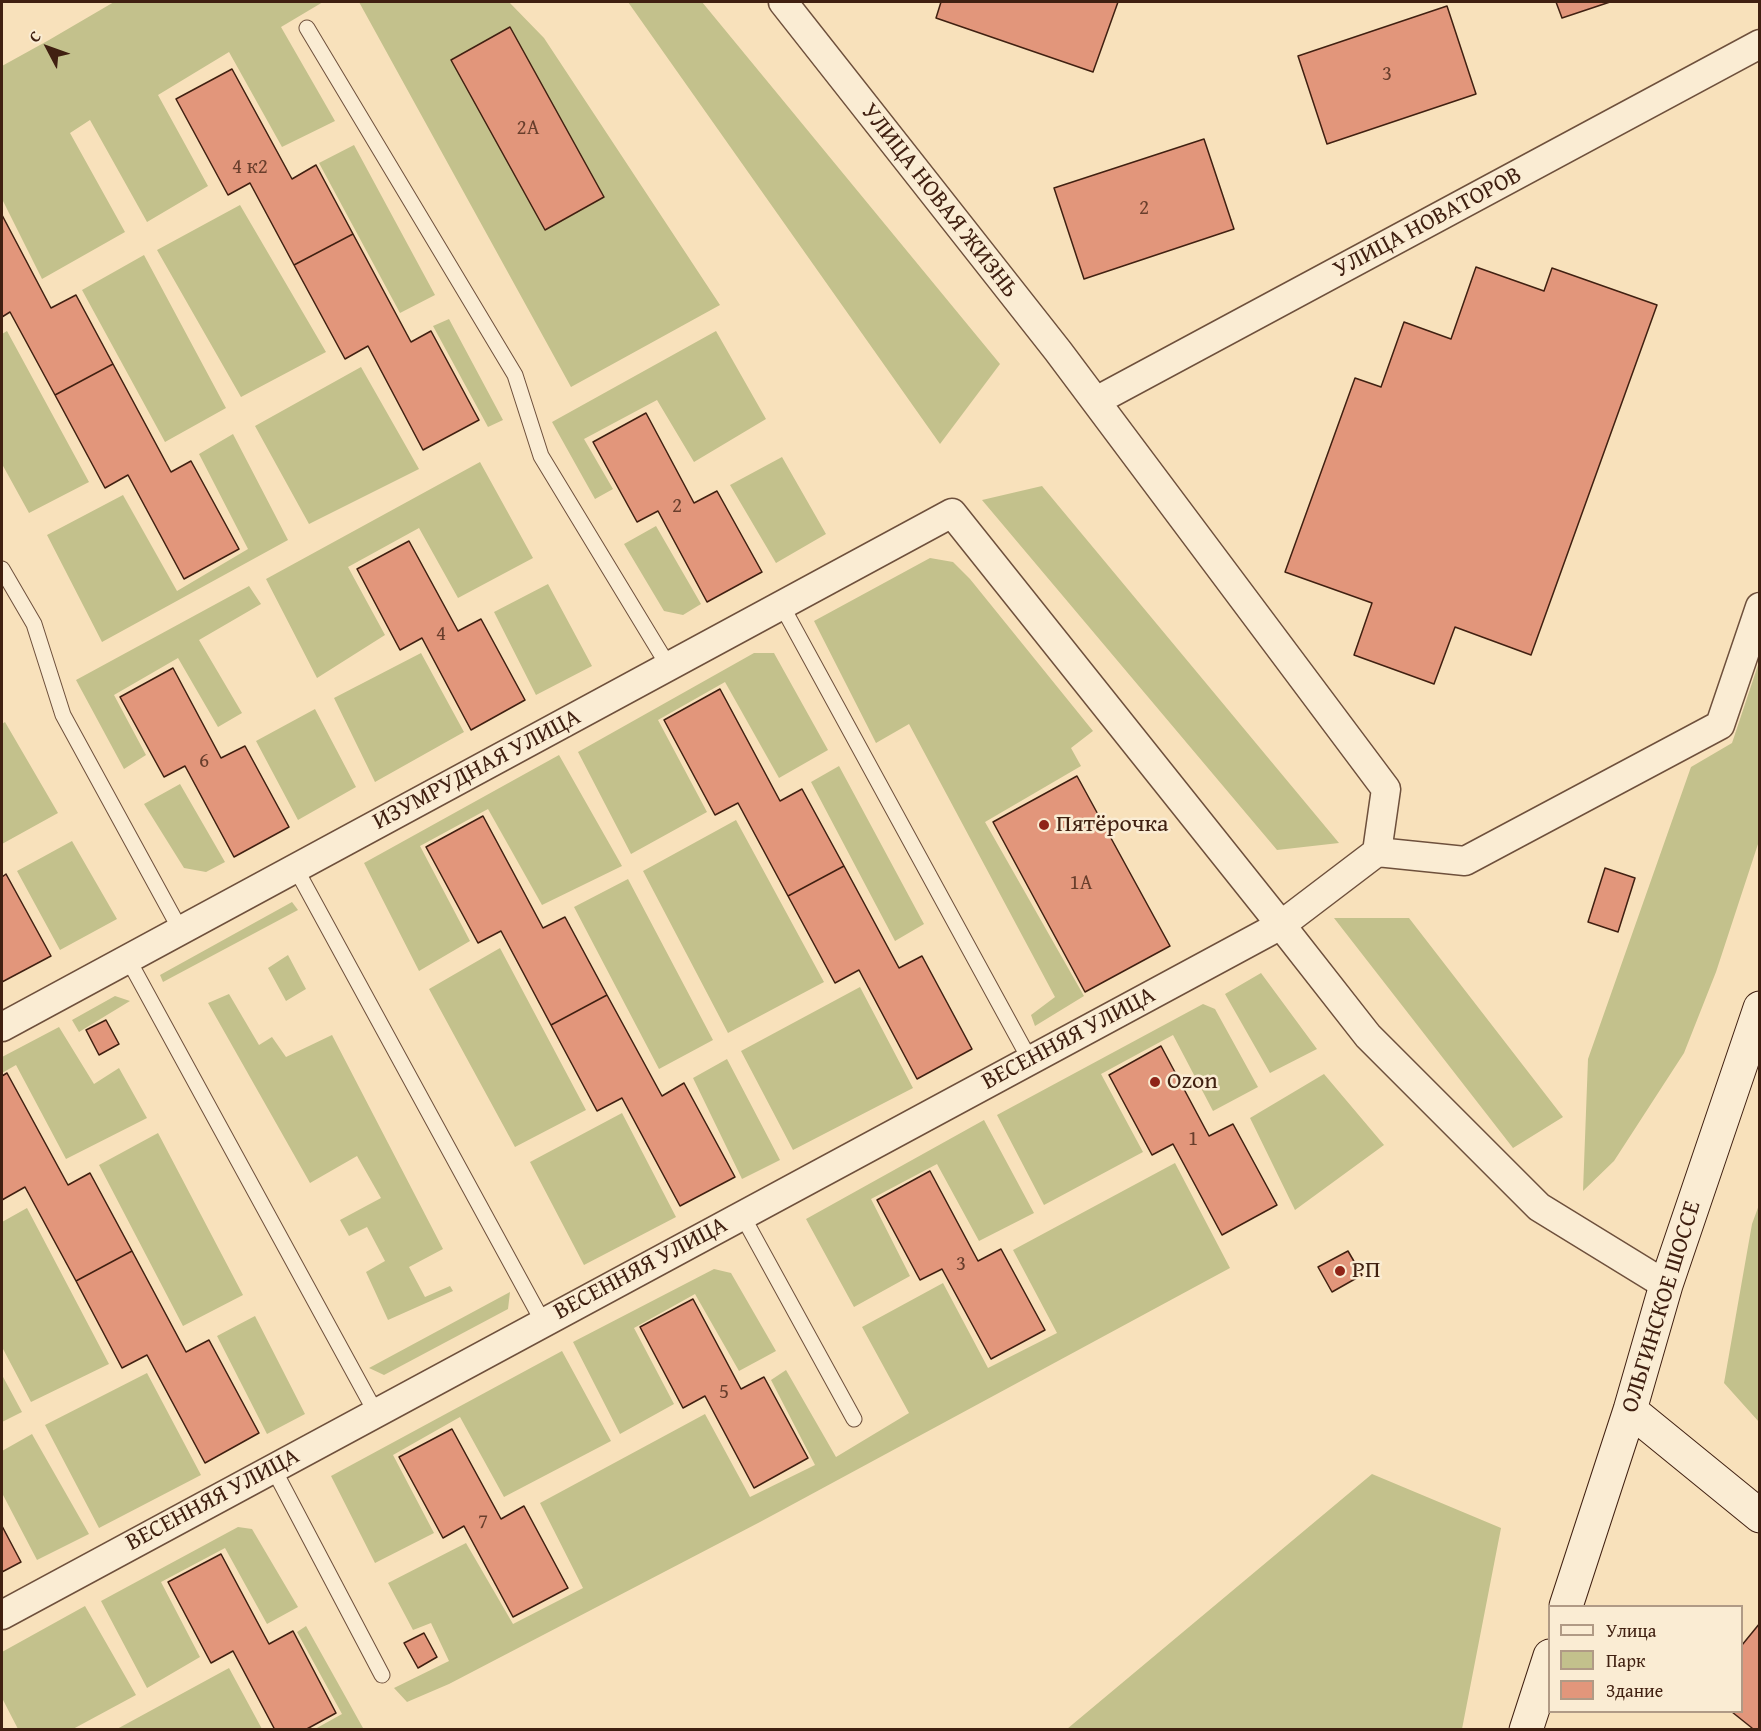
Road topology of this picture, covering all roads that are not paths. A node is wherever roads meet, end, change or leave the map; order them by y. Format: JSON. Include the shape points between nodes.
{"nodes":[{"id":1,"x":783,"y":2,"type":"edge"},
{"id":2,"x":307,"y":28,"type":"dead end"},
{"id":3,"x":1760,"y":44,"type":"edge"},
{"id":4,"x":1095,"y":401,"type":"junction"},
{"id":5,"x":2,"y":569,"type":"edge"},
{"id":6,"x":782,"y":606,"type":"junction"},
{"id":7,"x":1760,"y":607,"type":"edge"},
{"id":8,"x":669,"y":667,"type":"junction"},
{"id":9,"x":1377,"y":852,"type":"junction"},
{"id":10,"x":296,"y":868,"type":"junction"},
{"id":11,"x":1281,"y":925,"type":"junction"},
{"id":12,"x":181,"y":931,"type":"junction"},
{"id":13,"x":128,"y":959,"type":"junction"},
{"id":14,"x":1760,"y":1008,"type":"edge"},
{"id":15,"x":2,"y":1028,"type":"edge"},
{"id":16,"x":1030,"y":1060,"type":"junction"},
{"id":17,"x":742,"y":1215,"type":"junction"},
{"id":18,"x":1666,"y":1285,"type":"junction"},
{"id":19,"x":543,"y":1322,"type":"junction"},
{"id":20,"x":1630,"y":1410,"type":"junction"},
{"id":21,"x":376,"y":1413,"type":"junction"},
{"id":22,"x":854,"y":1419,"type":"dead end"},
{"id":23,"x":273,"y":1468,"type":"junction"},
{"id":24,"x":1760,"y":1516,"type":"edge"},
{"id":25,"x":1566,"y":1605,"type":"edge"},
{"id":26,"x":2,"y":1615,"type":"edge"},
{"id":27,"x":1548,"y":1662,"type":"edge"},
{"id":28,"x":382,"y":1675,"type":"dead end"},
{"id":29,"x":1526,"y":1730,"type":"edge"}],
"edges":[{"from":1,"to":4,"type":"street","name":"УЛИЦА НОВАЯ ЖИЗНЬ"},
{"from":2,"to":8,"type":"lane","via":[[515,375],[541,456]]},
{"from":3,"to":4,"type":"street","name":"УЛИЦА НОВАТОРОВ"},
{"from":4,"to":9,"type":"street","name":"УЛИЦА НОВАЯ ЖИЗНЬ","via":[[1386,789]]},
{"from":5,"to":12,"type":"lane","via":[[34,624],[63,715]]},
{"from":6,"to":8,"type":"street","name":"ИЗУМРУДНАЯ УЛИЦА"},
{"from":6,"to":11,"type":"street","name":"ИЗУМРУДНАЯ УЛИЦА","via":[[952,513]]},
{"from":6,"to":16,"type":"lane"},
{"from":7,"to":9,"type":"street","via":[[1720,725],[1465,861]]},
{"from":8,"to":10,"type":"street","name":"ИЗУМРУДНАЯ УЛИЦА"},
{"from":9,"to":11,"type":"street","name":"ВЕСЕННЯЯ УЛИЦА"},
{"from":10,"to":12,"type":"street","name":"ИЗУМРУДНАЯ УЛИЦА"},
{"from":10,"to":19,"type":"lane"},
{"from":11,"to":16,"type":"street","name":"ВЕСЕННЯЯ УЛИЦА"},
{"from":11,"to":18,"type":"street","via":[[1368,1036],[1539,1208]]},
{"from":12,"to":13,"type":"street","name":"ИЗУМРУДНАЯ УЛИЦА"},
{"from":13,"to":15,"type":"street","name":"ИЗУМРУДНАЯ УЛИЦА"},
{"from":13,"to":21,"type":"lane"},
{"from":14,"to":18,"type":"main road","name":"ОЛЬГИНСКОЕ ШОССЕ"},
{"from":16,"to":17,"type":"street","name":"ВЕСЕННЯЯ УЛИЦА"},
{"from":17,"to":19,"type":"street","name":"ВЕСЕННЯЯ УЛИЦА"},
{"from":17,"to":22,"type":"lane"},
{"from":18,"to":20,"type":"main road","name":"ОЛЬГИНСКОЕ ШОССЕ"},
{"from":19,"to":21,"type":"street","name":"ВЕСЕННЯЯ УЛИЦА"},
{"from":20,"to":24,"type":"main road"},
{"from":20,"to":25,"type":"main road","name":"ОЛЬГИНСКОЕ ШОССЕ"},
{"from":21,"to":23,"type":"street","name":"ВЕСЕННЯЯ УЛИЦА"},
{"from":23,"to":26,"type":"street","name":"ВЕСЕННЯЯ УЛИЦА"},
{"from":23,"to":28,"type":"lane"},
{"from":27,"to":29,"type":"main road"}]}
